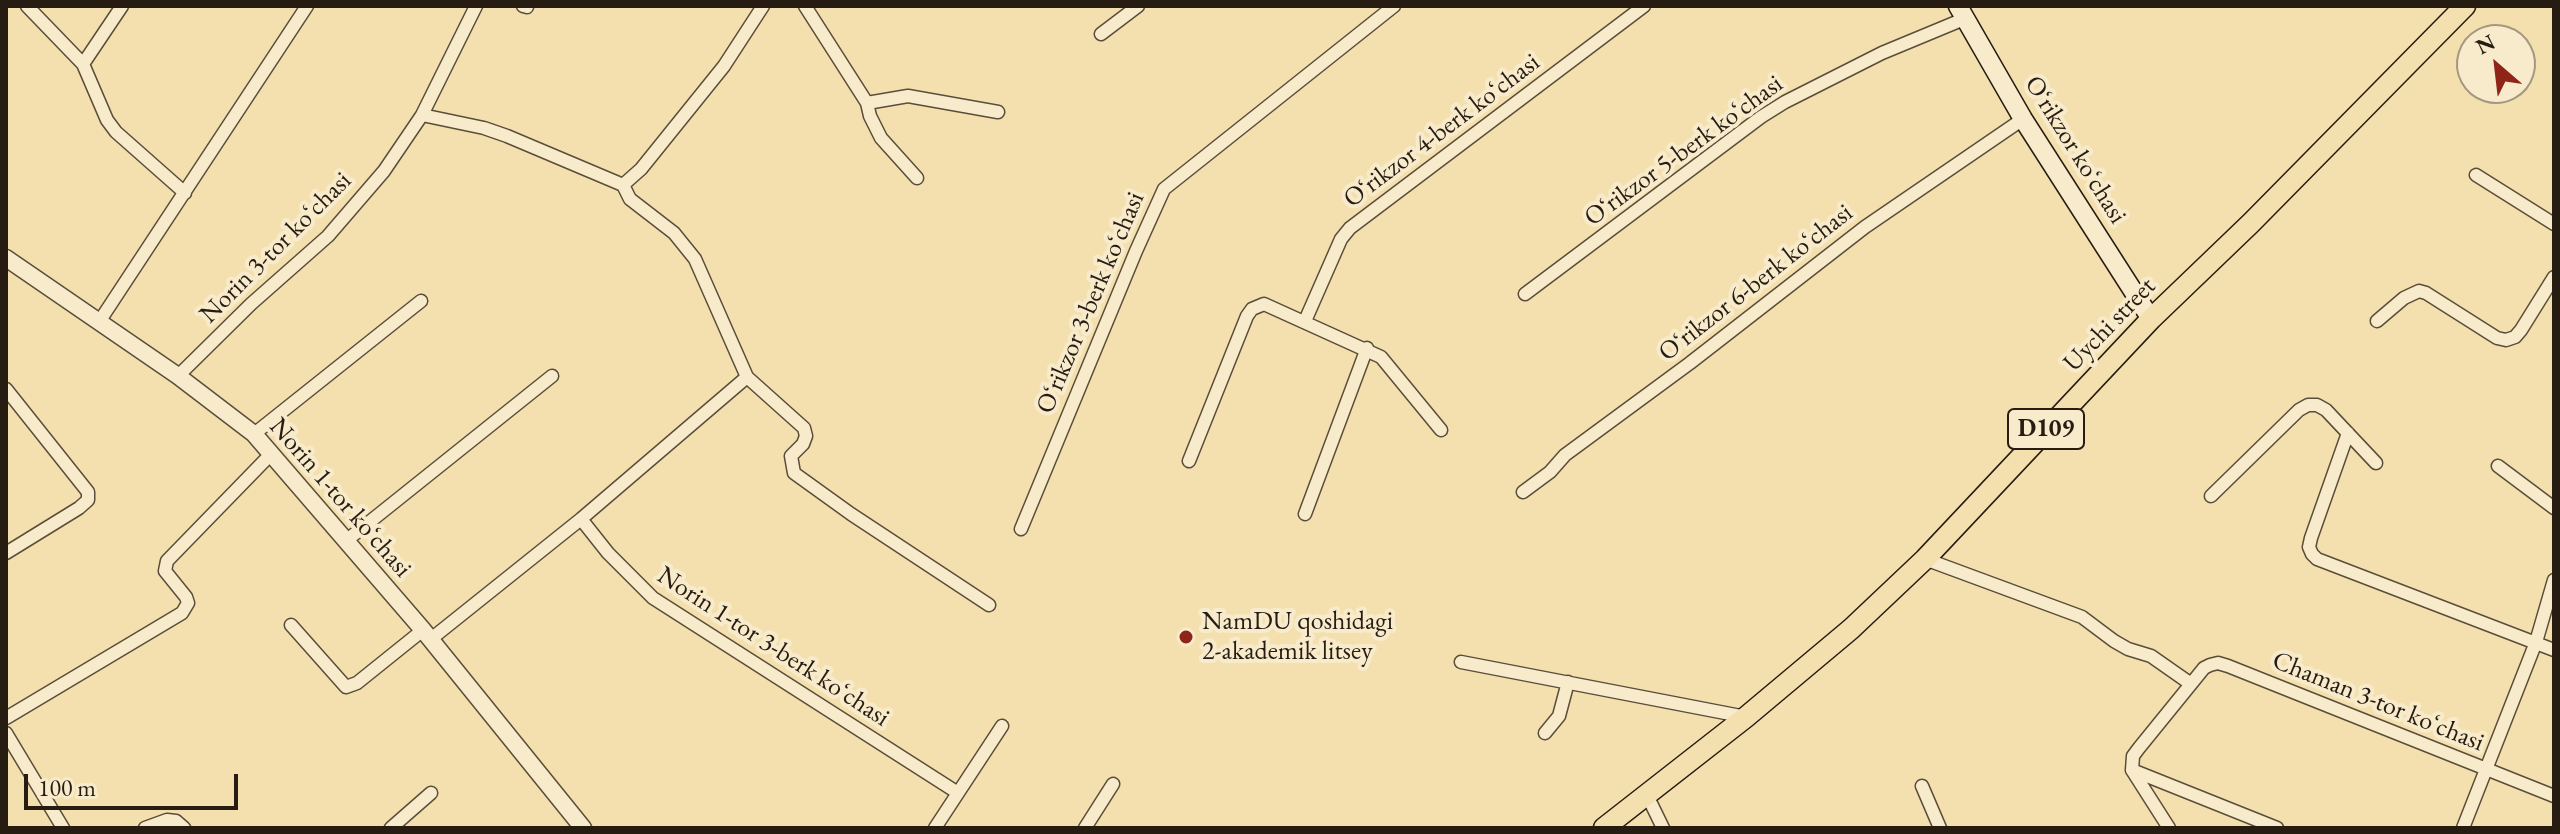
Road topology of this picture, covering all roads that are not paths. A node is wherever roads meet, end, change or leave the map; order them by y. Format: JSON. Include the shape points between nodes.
{"nodes":[{"id":1,"x":27,"y":6,"type":"edge"},
{"id":2,"x":122,"y":6,"type":"edge"},
{"id":3,"x":307,"y":6,"type":"edge"},
{"id":4,"x":476,"y":6,"type":"edge"},
{"id":5,"x":763,"y":6,"type":"edge"},
{"id":6,"x":805,"y":6,"type":"edge"},
{"id":7,"x":1138,"y":6,"type":"edge"},
{"id":8,"x":1394,"y":6,"type":"edge"},
{"id":9,"x":1644,"y":6,"type":"edge"},
{"id":10,"x":2465,"y":6,"type":"edge"},
{"id":11,"x":1961,"y":12,"type":"edge"},
{"id":12,"x":1101,"y":34,"type":"dead end"},
{"id":13,"x":83,"y":64,"type":"junction"},
{"id":14,"x":867,"y":103,"type":"junction"},
{"id":15,"x":998,"y":112,"type":"dead end"},
{"id":16,"x":422,"y":115,"type":"junction"},
{"id":17,"x":2023,"y":119,"type":"junction"},
{"id":18,"x":2476,"y":175,"type":"dead end"},
{"id":19,"x":917,"y":178,"type":"dead end"},
{"id":20,"x":623,"y":185,"type":"junction"},
{"id":21,"x":185,"y":193,"type":"junction"},
{"id":22,"x":2554,"y":224,"type":"edge"},
{"id":23,"x":6,"y":258,"type":"edge"},
{"id":24,"x":2554,"y":277,"type":"edge"},
{"id":25,"x":1525,"y":294,"type":"dead end"},
{"id":26,"x":421,"y":301,"type":"dead end"},
{"id":27,"x":2151,"y":319,"type":"junction"},
{"id":28,"x":1305,"y":321,"type":"junction"},
{"id":29,"x":2377,"y":321,"type":"dead end"},
{"id":30,"x":99,"y":322,"type":"junction"},
{"id":31,"x":1367,"y":348,"type":"junction"},
{"id":32,"x":178,"y":376,"type":"junction"},
{"id":33,"x":552,"y":376,"type":"dead end"},
{"id":34,"x":747,"y":377,"type":"junction"},
{"id":35,"x":6,"y":389,"type":"edge"},
{"id":36,"x":1441,"y":430,"type":"dead end"},
{"id":37,"x":2348,"y":433,"type":"junction"},
{"id":38,"x":254,"y":434,"type":"junction"},
{"id":39,"x":272,"y":453,"type":"junction"},
{"id":40,"x":1189,"y":461,"type":"dead end"},
{"id":41,"x":2376,"y":463,"type":"dead end"},
{"id":42,"x":2498,"y":466,"type":"dead end"},
{"id":43,"x":1523,"y":492,"type":"dead end"},
{"id":44,"x":2211,"y":496,"type":"dead end"},
{"id":45,"x":2554,"y":508,"type":"edge"},
{"id":46,"x":1305,"y":514,"type":"dead end"},
{"id":47,"x":581,"y":519,"type":"junction"},
{"id":48,"x":1021,"y":529,"type":"dead end"},
{"id":49,"x":347,"y":540,"type":"junction"},
{"id":50,"x":6,"y":553,"type":"edge"},
{"id":51,"x":1925,"y":559,"type":"junction"},
{"id":52,"x":2554,"y":580,"type":"edge"},
{"id":53,"x":989,"y":605,"type":"dead end"},
{"id":54,"x":291,"y":625,"type":"dead end"},
{"id":55,"x":427,"y":634,"type":"junction"},
{"id":56,"x":2536,"y":642,"type":"junction"},
{"id":57,"x":2554,"y":650,"type":"edge"},
{"id":58,"x":1461,"y":662,"type":"dead end"},
{"id":59,"x":1568,"y":682,"type":"junction"},
{"id":60,"x":2191,"y":684,"type":"junction"},
{"id":61,"x":1746,"y":717,"type":"junction"},
{"id":62,"x":6,"y":718,"type":"edge"},
{"id":63,"x":1002,"y":726,"type":"dead end"},
{"id":64,"x":6,"y":733,"type":"edge"},
{"id":65,"x":1545,"y":733,"type":"dead end"},
{"id":66,"x":2487,"y":769,"type":"junction"},
{"id":67,"x":2132,"y":770,"type":"junction"},
{"id":68,"x":1113,"y":784,"type":"dead end"},
{"id":69,"x":1922,"y":786,"type":"dead end"},
{"id":70,"x":431,"y":793,"type":"dead end"},
{"id":71,"x":958,"y":793,"type":"junction"},
{"id":72,"x":1646,"y":793,"type":"junction"},
{"id":73,"x":2554,"y":796,"type":"edge"},
{"id":74,"x":63,"y":828,"type":"edge"},
{"id":75,"x":145,"y":828,"type":"edge"},
{"id":76,"x":184,"y":828,"type":"edge"},
{"id":77,"x":391,"y":828,"type":"edge"},
{"id":78,"x":583,"y":828,"type":"edge"},
{"id":79,"x":935,"y":828,"type":"edge"},
{"id":80,"x":1085,"y":828,"type":"edge"},
{"id":81,"x":1604,"y":828,"type":"edge"},
{"id":82,"x":1663,"y":828,"type":"edge"},
{"id":83,"x":1940,"y":828,"type":"edge"},
{"id":84,"x":2169,"y":828,"type":"edge"},
{"id":85,"x":2277,"y":828,"type":"edge"},
{"id":86,"x":2463,"y":828,"type":"edge"}],
"edges":[{"from":1,"to":13,"type":"street"},
{"from":2,"to":13,"type":"street"},
{"from":3,"to":21,"type":"street"},
{"from":4,"to":16,"type":"street","name":"Norin 3-tor koʻchasi"},
{"from":5,"to":20,"type":"street","via":[[715,78]]},
{"from":6,"to":14,"type":"street"},
{"from":7,"to":12,"type":"street"},
{"from":8,"to":48,"type":"street","name":"Oʻrikzor 3-berk koʻchasi","via":[[1164,189]]},
{"from":9,"to":28,"type":"street","name":"Oʻrikzor 4-berk koʻchasi","via":[[1350,228]]},
{"from":10,"to":27,"type":"main road","name":"Uychi street","number":"D109"},
{"from":11,"to":17,"type":"main road","name":"Oʻrikzor koʻchasi"},
{"from":11,"to":25,"type":"street","name":"Oʻrikzor 5-berk koʻchasi","via":[[1761,117]]},
{"from":13,"to":21,"type":"street","via":[[116,132]]},
{"from":14,"to":15,"type":"street","via":[[908,96]]},
{"from":14,"to":19,"type":"street","via":[[881,138]]},
{"from":16,"to":20,"type":"street","via":[[507,136]]},
{"from":16,"to":32,"type":"street","name":"Norin 3-tor koʻchasi","via":[[384,171],[328,236]]},
{"from":17,"to":27,"type":"main road","name":"Oʻrikzor koʻchasi"},
{"from":17,"to":43,"type":"street","name":"Oʻrikzor 6-berk koʻchasi","via":[[1865,227]]},
{"from":18,"to":22,"type":"street"},
{"from":20,"to":34,"type":"street","via":[[630,199],[674,233],[695,259]]},
{"from":21,"to":30,"type":"street"},
{"from":23,"to":30,"type":"street","name":"Norin 1-tor koʻchasi"},
{"from":24,"to":29,"type":"street","via":[[2521,330],[2506,340],[2419,291]]},
{"from":26,"to":38,"type":"street"},
{"from":27,"to":51,"type":"main road","name":"Uychi street","number":"D109"},
{"from":28,"to":31,"type":"street"},
{"from":28,"to":40,"type":"street","via":[[1264,304],[1252,309]]},
{"from":30,"to":32,"type":"street","name":"Norin 1-tor koʻchasi"},
{"from":31,"to":36,"type":"street","via":[[1387,362]]},
{"from":31,"to":46,"type":"street"},
{"from":32,"to":38,"type":"street","name":"Norin 1-tor koʻchasi"},
{"from":33,"to":49,"type":"street"},
{"from":34,"to":47,"type":"street"},
{"from":34,"to":53,"type":"street","via":[[804,428],[803,444],[791,456],[794,473]]},
{"from":35,"to":50,"type":"street","via":[[88,492],[88,500]]},
{"from":37,"to":41,"type":"street"},
{"from":37,"to":44,"type":"street","via":[[2326,410],[2308,405]]},
{"from":37,"to":56,"type":"street","via":[[2311,538],[2312,554]]},
{"from":38,"to":39,"type":"street","name":"Norin 1-tor koʻchasi"},
{"from":39,"to":49,"type":"street","name":"Norin 1-tor koʻchasi"},
{"from":39,"to":62,"type":"street","via":[[167,561],[165,571],[188,603],[182,613]]},
{"from":42,"to":45,"type":"street"},
{"from":47,"to":55,"type":"street"},
{"from":47,"to":71,"type":"street","name":"Norin 1-tor 3-berk koʻchasi","via":[[653,598]]},
{"from":49,"to":55,"type":"street","name":"Norin 1-tor koʻchasi"},
{"from":51,"to":60,"type":"street","via":[[2082,617]]},
{"from":51,"to":61,"type":"main road","name":"Uychi street","number":"D109"},
{"from":52,"to":56,"type":"street"},
{"from":54,"to":55,"type":"street","via":[[346,687]]},
{"from":55,"to":78,"type":"street","name":"Norin 1-tor koʻchasi"},
{"from":56,"to":57,"type":"street"},
{"from":56,"to":66,"type":"street"},
{"from":58,"to":59,"type":"street"},
{"from":59,"to":61,"type":"street"},
{"from":59,"to":65,"type":"street","via":[[1559,716]]},
{"from":60,"to":66,"type":"street","name":"Chaman 3-tor koʻchasi","via":[[2218,663]]},
{"from":60,"to":67,"type":"street","via":[[2133,756]]},
{"from":61,"to":72,"type":"main road","name":"Uychi street","number":"D109"},
{"from":63,"to":71,"type":"street"},
{"from":64,"to":74,"type":"street"},
{"from":66,"to":73,"type":"street","name":"Chaman 3-tor koʻchasi"},
{"from":66,"to":86,"type":"street"},
{"from":67,"to":84,"type":"street"},
{"from":67,"to":85,"type":"street"},
{"from":68,"to":80,"type":"street"},
{"from":69,"to":83,"type":"street"},
{"from":70,"to":77,"type":"street"},
{"from":71,"to":79,"type":"street"},
{"from":72,"to":81,"type":"main road","name":"Uychi street","number":"D109"},
{"from":72,"to":82,"type":"street"},
{"from":75,"to":76,"type":"street","via":[[167,820]]}]}
